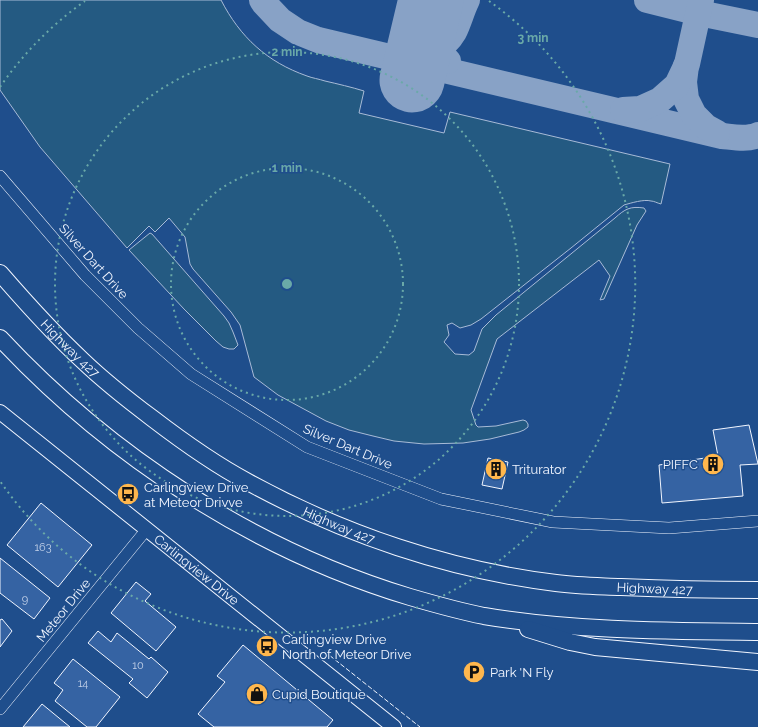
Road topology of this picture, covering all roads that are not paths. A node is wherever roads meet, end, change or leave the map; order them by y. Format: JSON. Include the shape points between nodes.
{"nodes":[{"id":1,"x":0,"y":176,"type":"edge"},
{"id":2,"x":0,"y":273,"type":"edge"},
{"id":3,"x":0,"y":338,"type":"edge"},
{"id":4,"x":0,"y":412,"type":"edge"},
{"id":5,"x":758,"y":521,"type":"edge"},
{"id":6,"x":147,"y":529,"type":"junction"},
{"id":7,"x":758,"y":582,"type":"edge"},
{"id":8,"x":648,"y":588,"type":"junction"},
{"id":9,"x":758,"y":590,"type":"edge"},
{"id":10,"x":482,"y":615,"type":"junction"},
{"id":11,"x":758,"y":632,"type":"edge"},
{"id":12,"x":758,"y":662,"type":"edge"},
{"id":13,"x":0,"y":709,"type":"edge"},
{"id":14,"x":394,"y":727,"type":"edge"}],
"edges":[{"from":1,"to":5,"type":"street","name":"Silver Dart Drive","via":[[85,275],[138,328],[191,374],[307,447],[441,499],[553,522],[669,528]]},
{"from":2,"to":8,"type":"highway","name":"Highway 427","via":[[83,362],[126,399],[208,458],[246,481],[309,513],[388,544],[467,567],[559,584]]},
{"from":3,"to":10,"type":"highway","via":[[52,390],[121,447],[186,493],[227,518],[316,562],[378,587]]},
{"from":4,"to":6,"type":"main road","name":"Carlingview Drive"},
{"from":6,"to":13,"type":"street","name":"Meteor Drive"},
{"from":6,"to":14,"type":"main road","name":"Carlingview Drive"},
{"from":7,"to":8,"type":"highway"},
{"from":8,"to":9,"type":"highway","name":"Highway 427"},
{"from":10,"to":11,"type":"highway","via":[[597,628]]},
{"from":10,"to":12,"type":"highway","via":[[570,642],[595,647]]}]}
